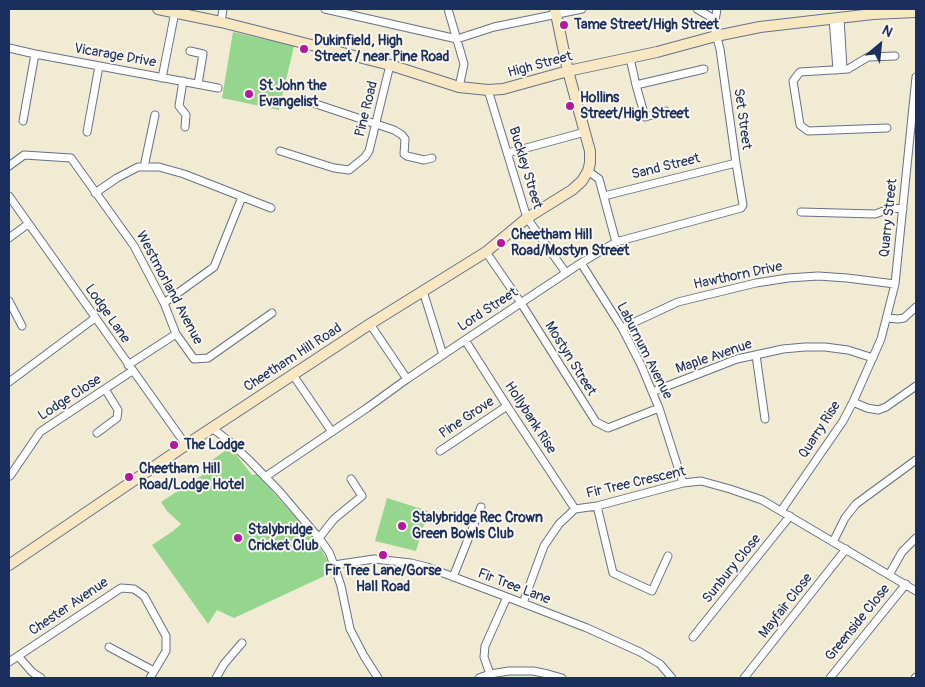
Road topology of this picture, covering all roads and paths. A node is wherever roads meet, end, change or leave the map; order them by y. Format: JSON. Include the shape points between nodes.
{"nodes":[{"id":1,"x":158,"y":9,"type":"edge"},
{"id":2,"x":223,"y":9,"type":"edge"},
{"id":3,"x":325,"y":9,"type":"edge"},
{"id":4,"x":448,"y":9,"type":"edge"},
{"id":5,"x":582,"y":9,"type":"edge"},
{"id":6,"x":697,"y":9,"type":"edge"},
{"id":7,"x":716,"y":9,"type":"edge"},
{"id":8,"x":175,"y":12,"type":"junction"},
{"id":9,"x":556,"y":12,"type":"edge"},
{"id":10,"x":916,"y":12,"type":"edge"},
{"id":11,"x":837,"y":18,"type":"junction"},
{"id":12,"x":714,"y":19,"type":"junction"},
{"id":13,"x":221,"y":22,"type":"junction"},
{"id":14,"x":716,"y":36,"type":"junction"},
{"id":15,"x":457,"y":39,"type":"junction"},
{"id":16,"x":9,"y":48,"type":"edge"},
{"id":17,"x":190,"y":51,"type":"dead end"},
{"id":18,"x":35,"y":54,"type":"junction"},
{"id":19,"x":895,"y":56,"type":"dead end"},
{"id":20,"x":630,"y":58,"type":"junction"},
{"id":21,"x":390,"y":65,"type":"junction"},
{"id":22,"x":99,"y":66,"type":"junction"},
{"id":23,"x":704,"y":69,"type":"dead end"},
{"id":24,"x":840,"y":70,"type":"junction"},
{"id":25,"x":568,"y":71,"type":"junction"},
{"id":26,"x":916,"y":77,"type":"edge"},
{"id":27,"x":162,"y":78,"type":"junction"},
{"id":28,"x":183,"y":82,"type":"junction"},
{"id":29,"x":198,"y":84,"type":"junction"},
{"id":30,"x":636,"y":85,"type":"junction"},
{"id":31,"x":459,"y":87,"type":"junction"},
{"id":32,"x":218,"y":88,"type":"dead end"},
{"id":33,"x":488,"y":90,"type":"junction"},
{"id":34,"x":304,"y":100,"type":"dead end"},
{"id":35,"x":666,"y":111,"type":"dead end"},
{"id":36,"x":155,"y":115,"type":"dead end"},
{"id":37,"x":23,"y":121,"type":"dead end"},
{"id":38,"x":376,"y":124,"type":"junction"},
{"id":39,"x":185,"y":127,"type":"dead end"},
{"id":40,"x":887,"y":128,"type":"dead end"},
{"id":41,"x":87,"y":132,"type":"dead end"},
{"id":42,"x":585,"y":132,"type":"junction"},
{"id":43,"x":280,"y":151,"type":"dead end"},
{"id":44,"x":508,"y":153,"type":"junction"},
{"id":45,"x":432,"y":158,"type":"dead end"},
{"id":46,"x":736,"y":162,"type":"junction"},
{"id":47,"x":9,"y":166,"type":"edge"},
{"id":48,"x":144,"y":167,"type":"junction"},
{"id":49,"x":588,"y":171,"type":"junction"},
{"id":50,"x":95,"y":193,"type":"junction"},
{"id":51,"x":9,"y":196,"type":"edge"},
{"id":52,"x":604,"y":196,"type":"junction"},
{"id":53,"x":242,"y":197,"type":"junction"},
{"id":54,"x":743,"y":205,"type":"joint"},
{"id":55,"x":271,"y":208,"type":"dead end"},
{"id":56,"x":903,"y":209,"type":"junction"},
{"id":57,"x":801,"y":212,"type":"dead end"},
{"id":58,"x":527,"y":218,"type":"junction"},
{"id":59,"x":28,"y":224,"type":"junction"},
{"id":60,"x":9,"y":238,"type":"edge"},
{"id":61,"x":616,"y":242,"type":"junction"},
{"id":62,"x":486,"y":252,"type":"junction"},
{"id":63,"x":581,"y":263,"type":"junction"},
{"id":64,"x":566,"y":274,"type":"junction"},
{"id":65,"x":895,"y":284,"type":"junction"},
{"id":66,"x":423,"y":290,"type":"junction"},
{"id":67,"x":9,"y":302,"type":"edge"},
{"id":68,"x":164,"y":303,"type":"junction"},
{"id":69,"x":521,"y":303,"type":"junction"},
{"id":70,"x":916,"y":307,"type":"edge"},
{"id":71,"x":272,"y":313,"type":"dead end"},
{"id":72,"x":95,"y":318,"type":"junction"},
{"id":73,"x":887,"y":318,"type":"junction"},
{"id":74,"x":370,"y":324,"type":"junction"},
{"id":75,"x":22,"y":326,"type":"dead end"},
{"id":76,"x":622,"y":328,"type":"junction"},
{"id":77,"x":176,"y":334,"type":"junction"},
{"id":78,"x":465,"y":340,"type":"junction"},
{"id":79,"x":443,"y":355,"type":"junction"},
{"id":80,"x":756,"y":355,"type":"junction"},
{"id":81,"x":873,"y":358,"type":"junction"},
{"id":82,"x":130,"y":368,"type":"junction"},
{"id":83,"x":293,"y":375,"type":"junction"},
{"id":84,"x":407,"y":379,"type":"junction"},
{"id":85,"x":9,"y":382,"type":"edge"},
{"id":86,"x":916,"y":386,"type":"edge"},
{"id":87,"x":106,"y":389,"type":"junction"},
{"id":88,"x":652,"y":392,"type":"junction"},
{"id":89,"x":853,"y":402,"type":"junction"},
{"id":90,"x":507,"y":406,"type":"junction"},
{"id":91,"x":659,"y":408,"type":"junction"},
{"id":92,"x":765,"y":419,"type":"dead end"},
{"id":93,"x":212,"y":428,"type":"junction"},
{"id":94,"x":332,"y":432,"type":"junction"},
{"id":95,"x":96,"y":433,"type":"dead end"},
{"id":96,"x":186,"y":445,"type":"junction"},
{"id":97,"x":440,"y":451,"type":"dead end"},
{"id":98,"x":916,"y":460,"type":"edge"},
{"id":99,"x":10,"y":476,"type":"dead end"},
{"id":100,"x":265,"y":477,"type":"junction"},
{"id":101,"x":351,"y":480,"type":"dead end"},
{"id":102,"x":683,"y":483,"type":"junction"},
{"id":103,"x":597,"y":506,"type":"junction"},
{"id":104,"x":481,"y":507,"type":"dead end"},
{"id":105,"x":575,"y":509,"type":"junction"},
{"id":106,"x":781,"y":511,"type":"junction"},
{"id":107,"x":790,"y":516,"type":"junction"},
{"id":108,"x":319,"y":538,"type":"junction"},
{"id":109,"x":916,"y":538,"type":"edge"},
{"id":110,"x":833,"y":542,"type":"junction"},
{"id":111,"x":846,"y":549,"type":"junction"},
{"id":112,"x":668,"y":556,"type":"dead end"},
{"id":113,"x":9,"y":565,"type":"edge"},
{"id":114,"x":334,"y":565,"type":"junction"},
{"id":115,"x":889,"y":575,"type":"junction"},
{"id":116,"x":453,"y":577,"type":"junction"},
{"id":117,"x":906,"y":584,"type":"junction"},
{"id":118,"x":916,"y":591,"type":"edge"},
{"id":119,"x":507,"y":597,"type":"junction"},
{"id":120,"x":523,"y":603,"type":"junction"},
{"id":121,"x":693,"y":637,"type":"dead end"},
{"id":122,"x":242,"y":643,"type":"dead end"},
{"id":123,"x":110,"y":647,"type":"dead end"},
{"id":124,"x":18,"y":656,"type":"junction"},
{"id":125,"x":9,"y":662,"type":"edge"},
{"id":126,"x":490,"y":674,"type":"junction"},
{"id":127,"x":152,"y":675,"type":"edge"},
{"id":128,"x":41,"y":678,"type":"edge"},
{"id":129,"x":216,"y":678,"type":"edge"},
{"id":130,"x":378,"y":678,"type":"edge"},
{"id":131,"x":479,"y":678,"type":"edge"},
{"id":132,"x":562,"y":678,"type":"edge"},
{"id":133,"x":672,"y":678,"type":"edge"},
{"id":134,"x":744,"y":678,"type":"edge"},
{"id":135,"x":830,"y":678,"type":"edge"}],
"edges":[{"from":1,"to":8,"type":"main road","name":"High Street"},
{"from":2,"to":13,"type":"street"},
{"from":3,"to":15,"type":"street"},
{"from":4,"to":15,"type":"street"},
{"from":5,"to":9,"type":"street"},
{"from":6,"to":12,"type":"street"},
{"from":7,"to":12,"type":"street","name":"Set Street"},
{"from":8,"to":13,"type":"main road","name":"High Street"},
{"from":8,"to":27,"type":"street"},
{"from":9,"to":15,"type":"street"},
{"from":9,"to":25,"type":"main road"},
{"from":10,"to":11,"type":"main road","name":"High Street"},
{"from":11,"to":14,"type":"main road","name":"High Street"},
{"from":11,"to":24,"type":"street"},
{"from":12,"to":14,"type":"street","name":"Set Street"},
{"from":13,"to":21,"type":"main road","name":"High Street"},
{"from":14,"to":20,"type":"main road","name":"High Street"},
{"from":14,"to":46,"type":"street","name":"Set Street"},
{"from":15,"to":31,"type":"street","via":[[464,64]]},
{"from":16,"to":18,"type":"street","name":"Vicarage Drive"},
{"from":17,"to":29,"type":"street","via":[[203,54]]},
{"from":18,"to":22,"type":"street","name":"Vicarage Drive"},
{"from":18,"to":37,"type":"street"},
{"from":19,"to":24,"type":"street","via":[[868,57]]},
{"from":20,"to":25,"type":"main road","name":"High Street"},
{"from":20,"to":30,"type":"street"},
{"from":21,"to":31,"type":"main road","name":"High Street"},
{"from":21,"to":38,"type":"street","name":"Pine Road"},
{"from":22,"to":27,"type":"street","name":"Vicarage Drive"},
{"from":22,"to":41,"type":"street"},
{"from":23,"to":30,"type":"street"},
{"from":24,"to":40,"type":"street","via":[[800,72],[793,81],[800,125],[808,132]]},
{"from":25,"to":33,"type":"main road","name":"High Street"},
{"from":25,"to":42,"type":"main road"},
{"from":26,"to":56,"type":"street","name":"Quarry Street"},
{"from":27,"to":28,"type":"street","name":"Vicarage Drive"},
{"from":28,"to":29,"type":"street","name":"Vicarage Drive"},
{"from":28,"to":39,"type":"street","via":[[178,106],[186,115]]},
{"from":29,"to":32,"type":"street","name":"Vicarage Drive"},
{"from":30,"to":35,"type":"street","via":[[645,117]]},
{"from":31,"to":33,"type":"main road","name":"High Street"},
{"from":33,"to":44,"type":"street","name":"Buckley Street"},
{"from":34,"to":38,"type":"street"},
{"from":36,"to":48,"type":"street"},
{"from":38,"to":43,"type":"street","name":"Pine Road","via":[[369,151],[349,170]]},
{"from":38,"to":45,"type":"street","via":[[402,135],[407,156],[424,160]]},
{"from":42,"to":44,"type":"street"},
{"from":42,"to":49,"type":"main road","via":[[590,151]]},
{"from":44,"to":58,"type":"street","name":"Buckley Street"},
{"from":46,"to":52,"type":"street","name":"Sand Street"},
{"from":46,"to":54,"type":"street","name":"Set Street"},
{"from":47,"to":50,"type":"street","name":"Westmorland Avenue","via":[[24,155],[71,158]]},
{"from":48,"to":50,"type":"street","via":[[117,178]]},
{"from":48,"to":53,"type":"street","via":[[159,167],[184,174]]},
{"from":49,"to":52,"type":"street","via":[[599,179]]},
{"from":49,"to":58,"type":"main road","name":"Cheetham Hill Road","via":[[572,190]]},
{"from":50,"to":68,"type":"street","name":"Westmorland Avenue","via":[[134,246]]},
{"from":51,"to":59,"type":"street","name":"Lodge Lane"},
{"from":52,"to":61,"type":"street"},
{"from":53,"to":55,"type":"street"},
{"from":53,"to":68,"type":"street","via":[[214,267]]},
{"from":54,"to":61,"type":"street","name":"Lord Street"},
{"from":56,"to":57,"type":"street","via":[[892,208],[875,214]]},
{"from":56,"to":65,"type":"street","name":"Quarry Street"},
{"from":58,"to":62,"type":"main road","name":"Cheetham Hill Road"},
{"from":58,"to":64,"type":"street","name":"Buckley Street"},
{"from":59,"to":60,"type":"street"},
{"from":59,"to":72,"type":"street","name":"Lodge Lane"},
{"from":61,"to":63,"type":"street","name":"Lord Street"},
{"from":62,"to":66,"type":"main road","name":"Cheetham Hill Road"},
{"from":62,"to":69,"type":"street","name":"Mostyn Street"},
{"from":63,"to":64,"type":"street","name":"Lord Street"},
{"from":63,"to":76,"type":"street","name":"Laburnum Avenue"},
{"from":64,"to":69,"type":"street","name":"Lord Street"},
{"from":65,"to":73,"type":"street","name":"Quarry Street"},
{"from":65,"to":76,"type":"street","name":"Hawthorn Drive","via":[[818,276],[756,283],[678,302]]},
{"from":66,"to":74,"type":"main road","name":"Cheetham Hill Road"},
{"from":66,"to":79,"type":"street"},
{"from":67,"to":75,"type":"street"},
{"from":68,"to":77,"type":"street","name":"Westmorland Avenue"},
{"from":69,"to":78,"type":"street","name":"Lord Street"},
{"from":69,"to":91,"type":"street","name":"Mostyn Street","via":[[596,422],[608,428]]},
{"from":70,"to":73,"type":"street","via":[[904,318]]},
{"from":71,"to":77,"type":"street","name":"Westmorland Avenue","via":[[208,358],[194,359]]},
{"from":72,"to":82,"type":"street","name":"Lodge Lane"},
{"from":72,"to":85,"type":"street"},
{"from":73,"to":81,"type":"street","name":"Quarry Street"},
{"from":74,"to":83,"type":"main road","name":"Cheetham Hill Road"},
{"from":74,"to":84,"type":"street"},
{"from":76,"to":88,"type":"street","name":"Laburnum Avenue"},
{"from":77,"to":82,"type":"street","name":"Lodge Close"},
{"from":78,"to":79,"type":"street","name":"Lord Street"},
{"from":78,"to":90,"type":"street","name":"Hollybank Rise"},
{"from":79,"to":84,"type":"street","name":"Lord Street"},
{"from":80,"to":81,"type":"street","name":"Maple Avenue","via":[[783,349],[825,347]]},
{"from":80,"to":88,"type":"street","name":"Maple Avenue","via":[[737,359]]},
{"from":80,"to":92,"type":"street"},
{"from":81,"to":89,"type":"street","name":"Quarry Rise"},
{"from":82,"to":87,"type":"street","name":"Lodge Close"},
{"from":82,"to":96,"type":"street","name":"Lodge Lane"},
{"from":83,"to":93,"type":"main road","name":"Cheetham Hill Road"},
{"from":83,"to":94,"type":"street"},
{"from":84,"to":94,"type":"street","name":"Lord Street"},
{"from":86,"to":89,"type":"street","via":[[878,410]]},
{"from":87,"to":95,"type":"street","via":[[118,410],[116,418]]},
{"from":87,"to":99,"type":"street","name":"Lodge Close","via":[[40,432]]},
{"from":88,"to":91,"type":"street","name":"Laburnum Avenue"},
{"from":89,"to":106,"type":"street","name":"Quarry Rise"},
{"from":90,"to":97,"type":"street","name":"Pine Grove"},
{"from":90,"to":105,"type":"street","name":"Hollybank Rise"},
{"from":91,"to":102,"type":"street","name":"Laburnum Avenue"},
{"from":93,"to":96,"type":"main road","name":"Cheetham Hill Road"},
{"from":93,"to":100,"type":"street","via":[[230,441]]},
{"from":94,"to":100,"type":"street","name":"Lord Street"},
{"from":96,"to":113,"type":"main road","name":"Cheetham Hill Road"},
{"from":98,"to":110,"type":"street","via":[[856,504]]},
{"from":100,"to":108,"type":"street"},
{"from":101,"to":108,"type":"street","via":[[362,496],[334,519]]},
{"from":102,"to":103,"type":"street","name":"Fir Tree Crescent"},
{"from":102,"to":106,"type":"street","name":"Fir Tree Crescent","via":[[701,481],[730,488]]},
{"from":103,"to":105,"type":"street","name":"Fir Tree Crescent"},
{"from":103,"to":112,"type":"street","via":[[613,573],[652,591]]},
{"from":104,"to":116,"type":"street"},
{"from":105,"to":120,"type":"street","name":"Fir Tree Crescent","via":[[559,524],[544,546]]},
{"from":106,"to":107,"type":"street","name":"Fir Tree Crescent"},
{"from":107,"to":110,"type":"street","name":"Fir Tree Crescent"},
{"from":107,"to":121,"type":"street","name":"Sunbury Close"},
{"from":108,"to":114,"type":"street"},
{"from":109,"to":115,"type":"street","via":[[902,552]]},
{"from":110,"to":111,"type":"street","name":"Fir Tree Crescent"},
{"from":111,"to":115,"type":"street","name":"Fir Tree Crescent"},
{"from":111,"to":134,"type":"street","name":"Mayfair Close"},
{"from":114,"to":116,"type":"street","name":"Fir Tree Lane","via":[[390,560],[428,567]]},
{"from":114,"to":130,"type":"street","via":[[350,629]]},
{"from":115,"to":117,"type":"street","name":"Fir Tree Crescent"},
{"from":116,"to":119,"type":"street","name":"Fir Tree Lane"},
{"from":117,"to":118,"type":"street","name":"Fir Tree Crescent"},
{"from":117,"to":135,"type":"street","name":"Greenside Close"},
{"from":119,"to":120,"type":"street","name":"Fir Tree Lane"},
{"from":119,"to":126,"type":"street","via":[[485,646],[484,657]]},
{"from":120,"to":133,"type":"street","name":"Fir Tree Lane","via":[[640,652],[660,664]]},
{"from":122,"to":129,"type":"street"},
{"from":123,"to":127,"type":"street"},
{"from":124,"to":125,"type":"street","name":"Chester Avenue"},
{"from":124,"to":127,"type":"street","name":"Chester Avenue","via":[[121,588],[134,589],[144,596],[166,636],[166,651]]},
{"from":124,"to":128,"type":"street"},
{"from":126,"to":131,"type":"street"},
{"from":126,"to":132,"type":"street","via":[[533,671]]}]}
